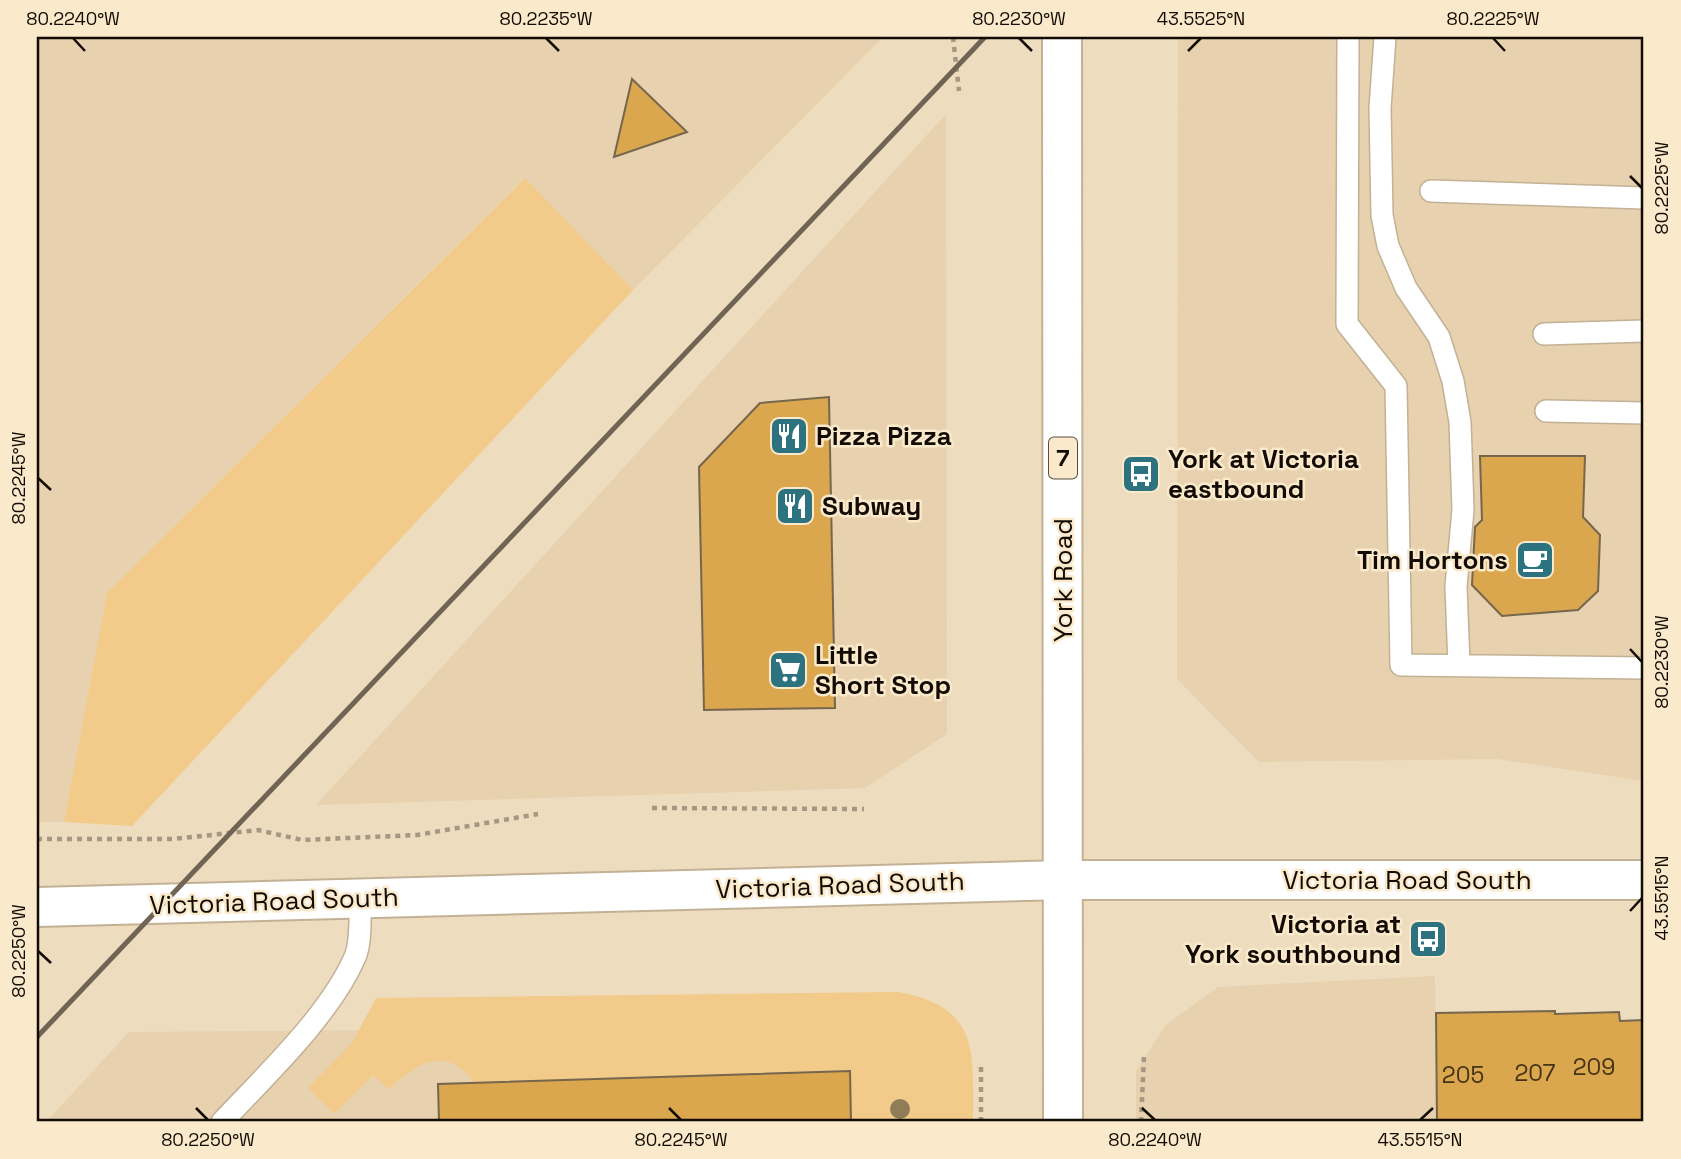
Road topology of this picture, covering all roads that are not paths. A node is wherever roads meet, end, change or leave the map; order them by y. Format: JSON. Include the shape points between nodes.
{"nodes":[{"id":1,"x":1062,"y":37,"type":"edge"},
{"id":2,"x":1348,"y":37,"type":"edge"},
{"id":3,"x":1385,"y":37,"type":"edge"},
{"id":4,"x":1431,"y":191,"type":"dead end"},
{"id":5,"x":1644,"y":198,"type":"edge"},
{"id":6,"x":1644,"y":331,"type":"edge"},
{"id":7,"x":1544,"y":334,"type":"dead end"},
{"id":8,"x":1546,"y":411,"type":"dead end"},
{"id":9,"x":1644,"y":413,"type":"edge"},
{"id":10,"x":1459,"y":665,"type":"junction"},
{"id":11,"x":1644,"y":668,"type":"edge"},
{"id":12,"x":1064,"y":880,"type":"junction"},
{"id":13,"x":1644,"y":880,"type":"edge"},
{"id":14,"x":361,"y":898,"type":"junction"},
{"id":15,"x":37,"y":907,"type":"edge"},
{"id":16,"x":222,"y":1122,"type":"edge"},
{"id":17,"x":1063,"y":1122,"type":"edge"}],
"edges":[{"from":1,"to":12,"type":"main road","name":"York Road","number":"7"},
{"from":2,"to":10,"type":"lane","via":[[1347,324],[1396,386],[1401,665]]},
{"from":3,"to":10,"type":"lane","via":[[1380,108],[1382,215],[1388,246],[1406,288],[1439,337],[1461,422],[1463,510],[1456,586]]},
{"from":4,"to":5,"type":"lane"},
{"from":6,"to":7,"type":"lane"},
{"from":8,"to":9,"type":"lane"},
{"from":10,"to":11,"type":"lane"},
{"from":12,"to":13,"type":"main road","name":"Victoria Road South"},
{"from":12,"to":14,"type":"main road","name":"Victoria Road South"},
{"from":12,"to":17,"type":"main road","name":"York Road","number":"7"},
{"from":14,"to":15,"type":"main road","name":"Victoria Road South"},
{"from":14,"to":16,"type":"lane","via":[[356,955],[337,988],[291,1048]]}]}
